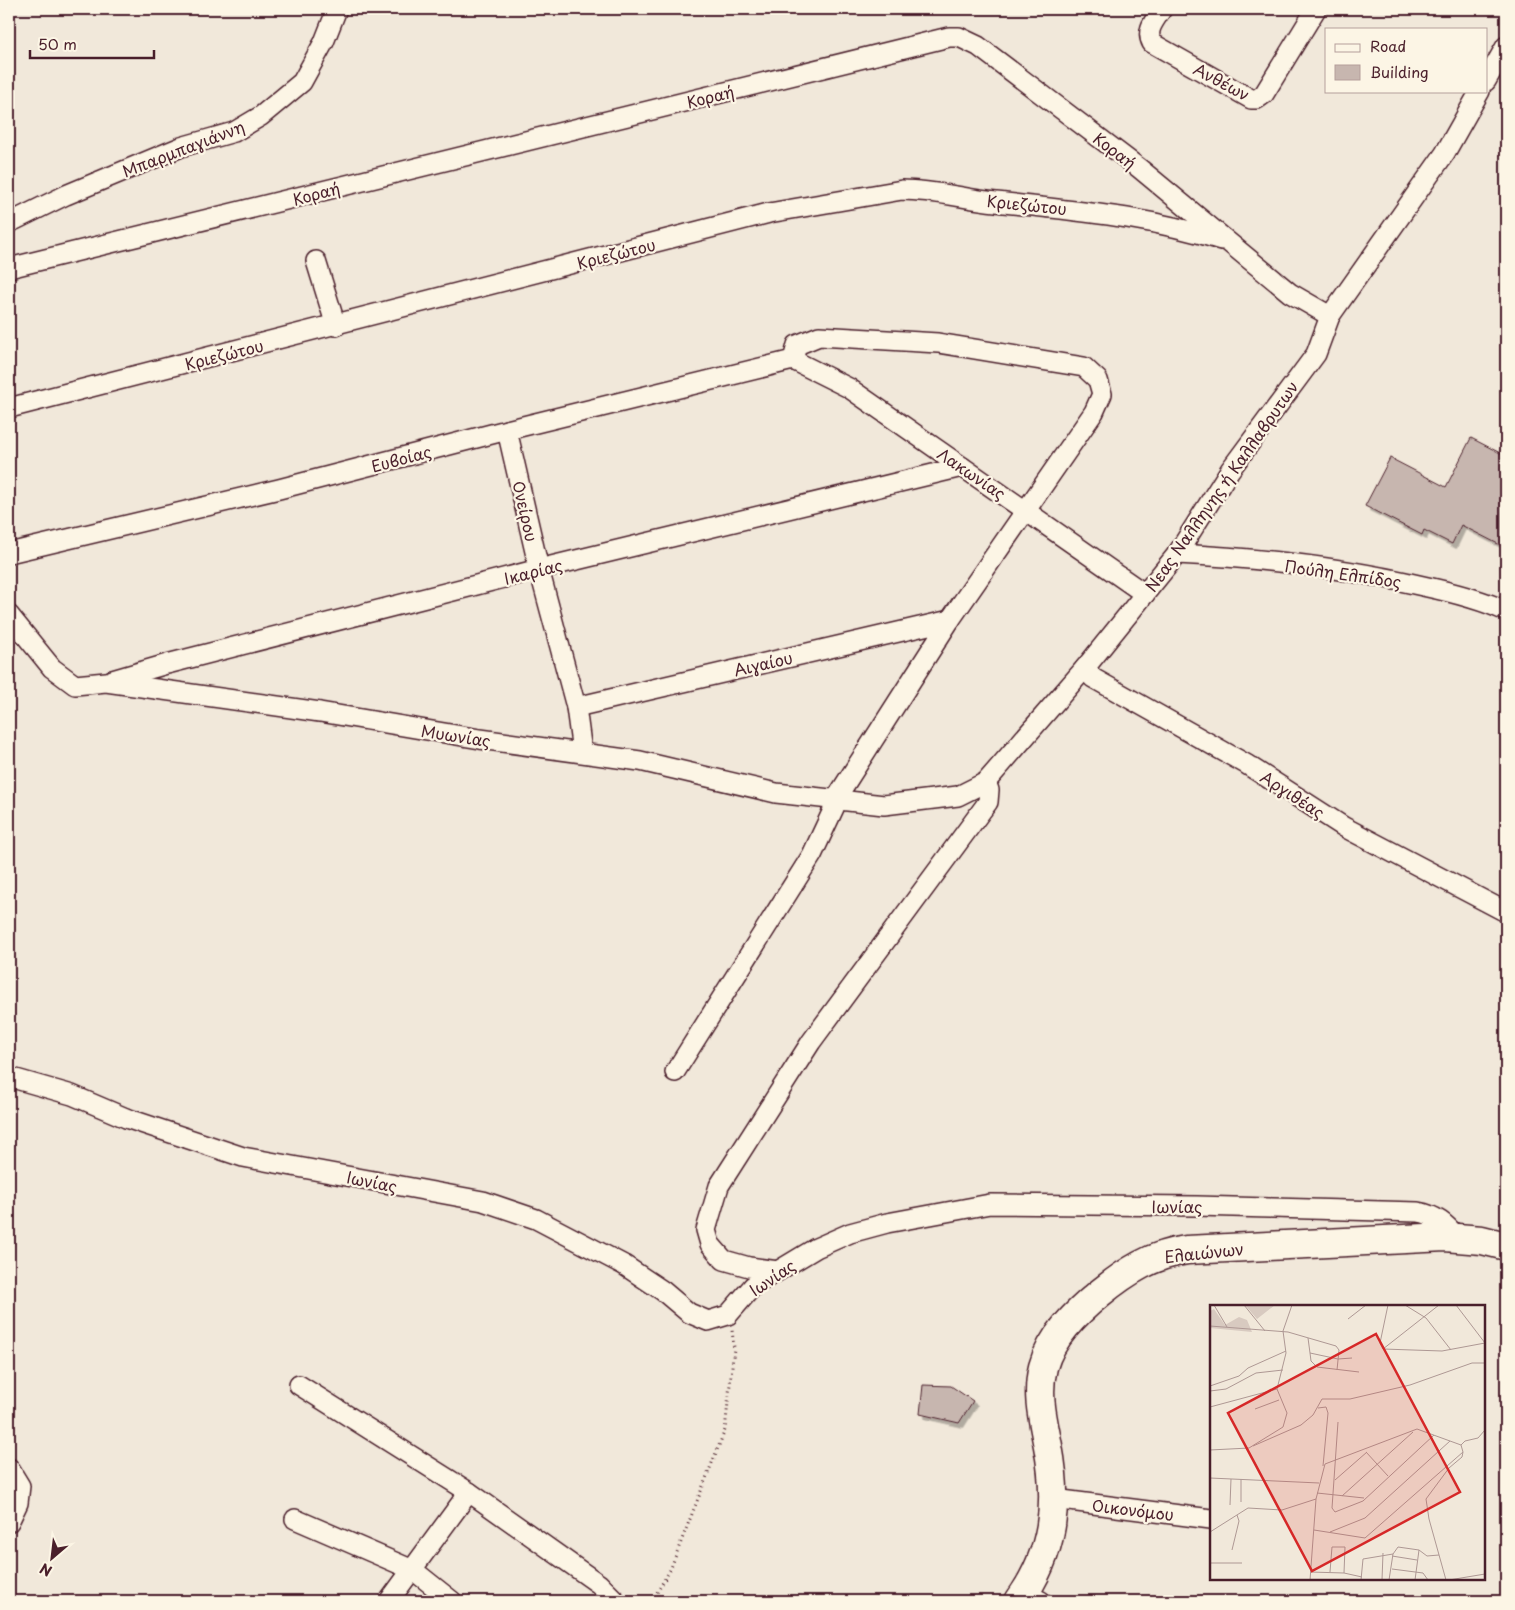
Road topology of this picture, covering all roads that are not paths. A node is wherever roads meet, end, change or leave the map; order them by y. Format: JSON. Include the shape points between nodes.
{"nodes":[{"id":1,"x":337,"y":9,"type":"edge"},
{"id":2,"x":1162,"y":9,"type":"edge"},
{"id":3,"x":1316,"y":9,"type":"edge"},
{"id":4,"x":1506,"y":46,"type":"edge"},
{"id":5,"x":1488,"y":78,"type":"edge"},
{"id":6,"x":1479,"y":92,"type":"edge"},
{"id":7,"x":9,"y":222,"type":"edge"},
{"id":8,"x":1230,"y":243,"type":"junction"},
{"id":9,"x":316,"y":261,"type":"dead end"},
{"id":10,"x":9,"y":268,"type":"edge"},
{"id":11,"x":1330,"y":316,"type":"junction"},
{"id":12,"x":336,"y":326,"type":"junction"},
{"id":13,"x":793,"y":360,"type":"junction"},
{"id":14,"x":9,"y":408,"type":"edge"},
{"id":15,"x":507,"y":430,"type":"junction"},
{"id":16,"x":962,"y":467,"type":"junction"},
{"id":17,"x":1026,"y":510,"type":"junction"},
{"id":18,"x":9,"y":553,"type":"edge"},
{"id":19,"x":1177,"y":554,"type":"junction"},
{"id":20,"x":539,"y":569,"type":"junction"},
{"id":21,"x":1145,"y":594,"type":"junction"},
{"id":22,"x":1506,"y":611,"type":"edge"},
{"id":23,"x":9,"y":615,"type":"edge"},
{"id":24,"x":950,"y":620,"type":"junction"},
{"id":25,"x":1085,"y":668,"type":"junction"},
{"id":26,"x":106,"y":682,"type":"junction"},
{"id":27,"x":576,"y":707,"type":"junction"},
{"id":28,"x":582,"y":752,"type":"junction"},
{"id":29,"x":986,"y":782,"type":"junction"},
{"id":30,"x":835,"y":800,"type":"junction"},
{"id":31,"x":1506,"y":912,"type":"edge"},
{"id":32,"x":676,"y":1072,"type":"dead end"},
{"id":33,"x":9,"y":1077,"type":"edge"},
{"id":34,"x":1457,"y":1237,"type":"junction"},
{"id":35,"x":1506,"y":1246,"type":"edge"},
{"id":36,"x":778,"y":1271,"type":"junction"},
{"id":37,"x":299,"y":1385,"type":"dead end"},
{"id":38,"x":9,"y":1468,"type":"edge"},
{"id":39,"x":470,"y":1492,"type":"junction"},
{"id":40,"x":1054,"y":1499,"type":"junction"},
{"id":41,"x":295,"y":1519,"type":"dead end"},
{"id":42,"x":1210,"y":1519,"type":"edge"},
{"id":43,"x":9,"y":1522,"type":"edge"},
{"id":44,"x":412,"y":1570,"type":"junction"},
{"id":45,"x":1029,"y":1598,"type":"edge"},
{"id":46,"x":389,"y":1601,"type":"edge"},
{"id":47,"x":452,"y":1601,"type":"edge"},
{"id":48,"x":616,"y":1601,"type":"edge"}],
"edges":[{"from":1,"to":7,"type":"street","name":"Μπαρμπαγιάννη","via":[[324,42],[302,82],[261,116],[234,132],[181,147]]},
{"from":2,"to":3,"type":"street","name":"Ανθέων","via":[[1149,30],[1148,37],[1152,43],[1251,99],[1257,99],[1264,94]]},
{"from":4,"to":5,"type":"street"},
{"from":6,"to":11,"type":"street","name":"Νεας Nαλληνης ή Καλλαβρυτων","via":[[1445,153]]},
{"from":8,"to":10,"type":"street","name":"Κοραή","via":[[978,46],[949,36]]},
{"from":8,"to":11,"type":"street","name":"Κοραή","via":[[1290,293]]},
{"from":8,"to":12,"type":"street","name":"Κριεζώτου","via":[[1120,215],[902,190],[769,213]]},
{"from":9,"to":12,"type":"street"},
{"from":11,"to":19,"type":"street","name":"Νεας Nαλληνης ή Καλλαβρυτων","via":[[1316,354],[1230,470]]},
{"from":12,"to":14,"type":"street","name":"Κριεζώτου"},
{"from":13,"to":15,"type":"street","name":"Ευβοίας"},
{"from":13,"to":16,"type":"street","name":"Λακωνίας","via":[[849,388]]},
{"from":13,"to":17,"type":"street","via":[[797,345],[819,336],[938,343],[1084,367],[1098,380],[1102,394],[1094,412]]},
{"from":15,"to":18,"type":"street","name":"Ευβοίας","via":[[279,489]]},
{"from":15,"to":20,"type":"street","name":"Ονείρου"},
{"from":16,"to":17,"type":"street","name":"Λακωνίας"},
{"from":16,"to":20,"type":"street","name":"Ικαρίας"},
{"from":17,"to":21,"type":"street","name":"Λακωνίας"},
{"from":17,"to":24,"type":"street"},
{"from":19,"to":21,"type":"street","name":"Νεας Nαλληνης ή Καλλαβρυτων"},
{"from":19,"to":22,"type":"street","name":"Πούλη Ελπίδος","via":[[1229,556],[1388,578],[1470,597]]},
{"from":20,"to":26,"type":"street","name":"Ικαρίας","via":[[176,661]]},
{"from":20,"to":27,"type":"street","name":"Ονείρου"},
{"from":21,"to":25,"type":"street","name":"Νεας Nαλληνης ή Καλλαβρυτων"},
{"from":23,"to":26,"type":"street","name":"Μυωνίας","via":[[52,668],[75,685]]},
{"from":24,"to":27,"type":"street","name":"Αιγαίου"},
{"from":24,"to":30,"type":"street"},
{"from":25,"to":29,"type":"street","name":"Νεας Nαλληνης ή Καλλαβρυτων"},
{"from":25,"to":31,"type":"street","name":"Αργιθέας","via":[[1093,678],[1246,764],[1344,827]]},
{"from":26,"to":28,"type":"street","name":"Μυωνίας"},
{"from":27,"to":28,"type":"street","name":"Ονείρου"},
{"from":28,"to":30,"type":"street","name":"Μυωνίας","via":[[640,761],[776,793]]},
{"from":29,"to":30,"type":"street","name":"Νεας Nαλληνης ή Καλλαβρυτων","via":[[958,796],[908,804],[884,806]]},
{"from":29,"to":36,"type":"street","via":[[988,802],[811,1042],[719,1186],[706,1230],[710,1244],[724,1260]]},
{"from":30,"to":32,"type":"street","via":[[812,855]]},
{"from":33,"to":36,"type":"street","name":"Ιωνίας","via":[[72,1095],[126,1118],[243,1157],[483,1201],[536,1219],[624,1265],[689,1312],[708,1321],[728,1315],[753,1286]]},
{"from":34,"to":35,"type":"main road","name":"Ελαιώνων"},
{"from":34,"to":36,"type":"street","name":"Ιωνίας","via":[[1447,1225],[1418,1212],[990,1204],[850,1233],[816,1248]]},
{"from":34,"to":40,"type":"main road","name":"Ελαιώνων","via":[[1187,1250],[1159,1256],[1136,1268],[1107,1287],[1074,1317],[1058,1336],[1046,1359],[1041,1377],[1040,1404]]},
{"from":37,"to":39,"type":"street"},
{"from":38,"to":43,"type":"street","via":[[20,1486],[18,1503]]},
{"from":39,"to":44,"type":"street"},
{"from":39,"to":48,"type":"street","via":[[599,1584]]},
{"from":40,"to":42,"type":"street","name":"Οικονόμου"},
{"from":40,"to":45,"type":"main road","name":"Ελαιώνων","via":[[1048,1541]]},
{"from":41,"to":44,"type":"street"},
{"from":44,"to":46,"type":"street"},
{"from":44,"to":47,"type":"street"}]}
